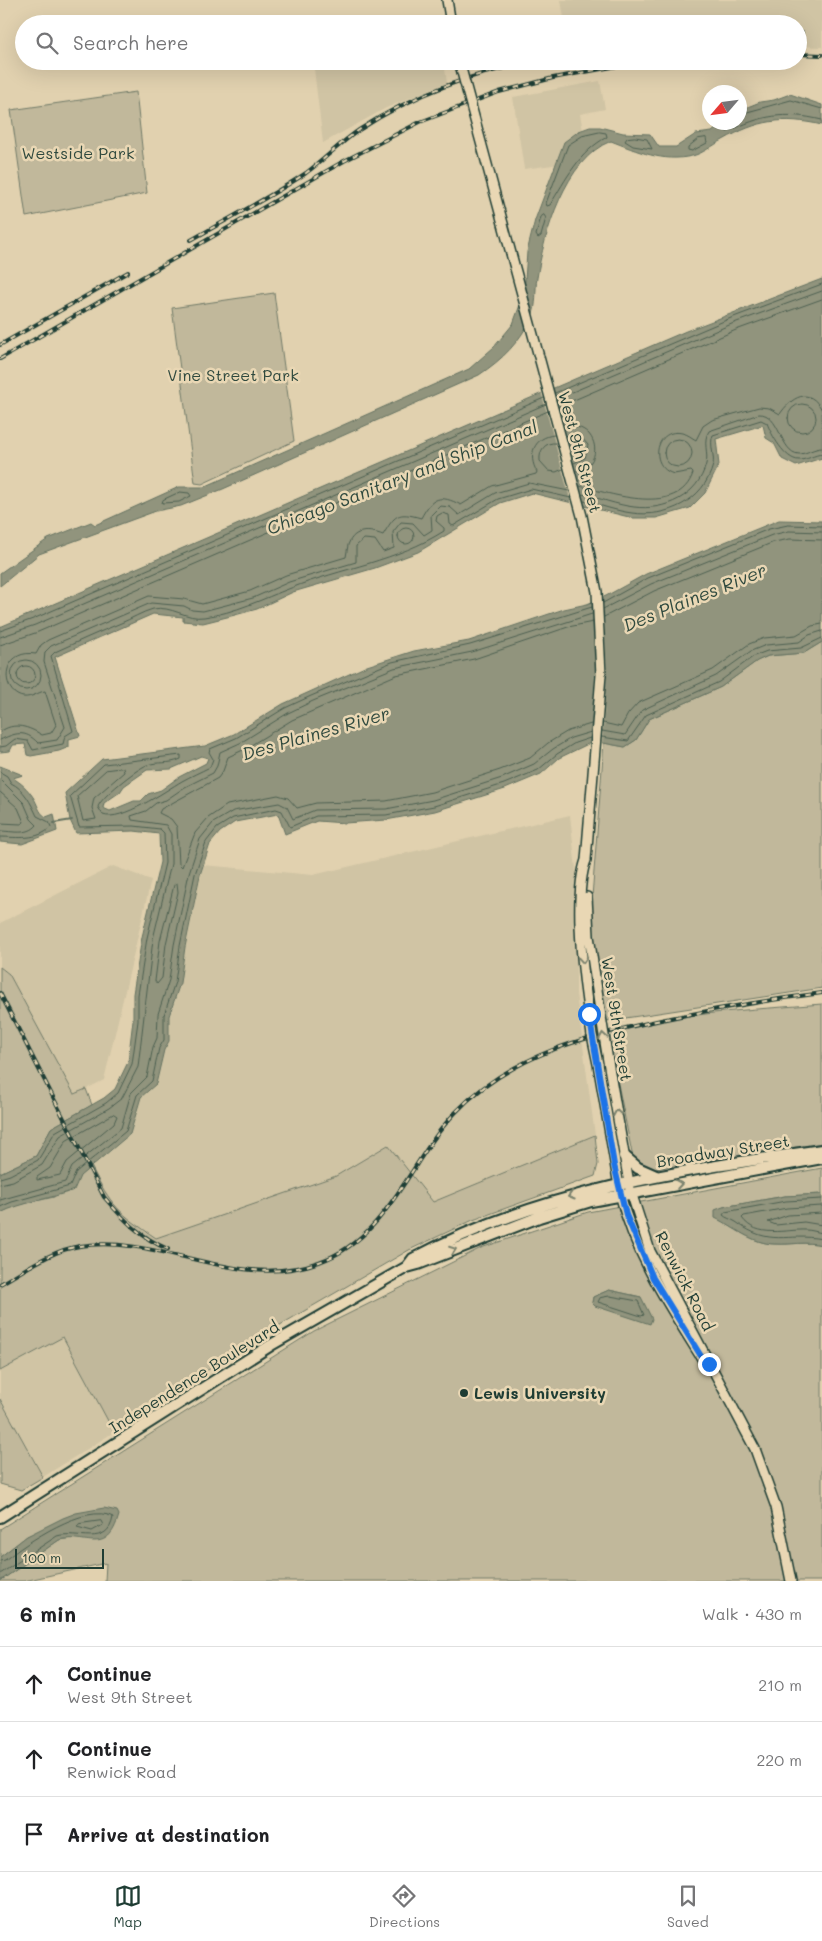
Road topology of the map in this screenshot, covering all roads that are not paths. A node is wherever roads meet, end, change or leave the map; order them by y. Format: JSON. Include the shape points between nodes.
{"nodes":[{"id":1,"x":447,"y":0,"type":"edge"},
{"id":2,"x":450,"y":15,"type":"edge"},
{"id":3,"x":461,"y":70,"type":"edge"},
{"id":4,"x":586,"y":860,"type":"junction"},
{"id":5,"x":822,"y":1150,"type":"edge"},
{"id":6,"x":624,"y":1156,"type":"junction"},
{"id":7,"x":822,"y":1158,"type":"edge"},
{"id":8,"x":657,"y":1176,"type":"junction"},
{"id":9,"x":624,"y":1188,"type":"junction"},
{"id":10,"x":0,"y":1518,"type":"edge"},
{"id":11,"x":791,"y":1581,"type":"edge"}],
"edges":[{"from":1,"to":2,"type":"main road"},
{"from":3,"to":4,"type":"main road","name":"West 9th Street","bridge":true,"via":[[582,516],[596,584],[601,675]]},
{"from":6,"to":4,"type":"main road","name":"West 9th Street","one_way":true,"bridge":true,"via":[[589,936]]},
{"from":4,"to":9,"type":"main road","name":"West 9th Street","one_way":true,"bridge":true,"via":[[580,916],[589,1014]]},
{"from":5,"to":8,"type":"main road","name":"Broadway Street"},
{"from":6,"to":8,"type":"main road","via":[[638,1168]]},
{"from":6,"to":9,"type":"main road","name":"West 9th Street"},
{"from":9,"to":7,"type":"main road","name":"Broadway Street","one_way":true},
{"from":8,"to":9,"type":"main road","name":"Broadway Street"},
{"from":9,"to":10,"type":"main road","name":"Independence Boulevard","via":[[563,1199],[500,1220],[422,1254],[407,1266],[271,1345]]},
{"from":9,"to":11,"type":"main road","name":"Renwick Road","via":[[634,1236],[653,1278],[704,1361],[709,1364],[760,1461],[781,1526]]}]}
